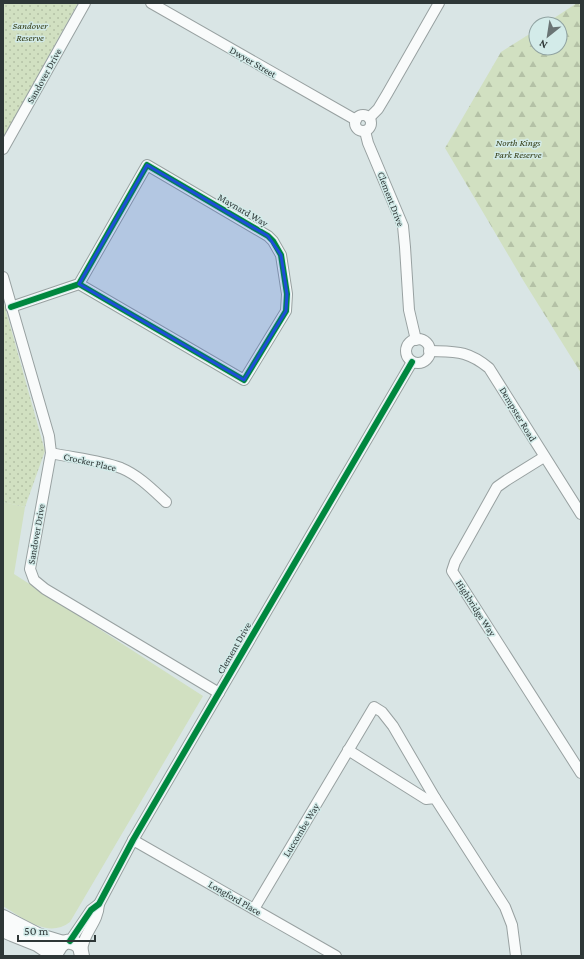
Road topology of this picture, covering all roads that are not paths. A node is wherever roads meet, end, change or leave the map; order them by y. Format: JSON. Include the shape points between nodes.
{"nodes":[{"id":1,"x":85,"y":3,"type":"edge"},
{"id":2,"x":151,"y":3,"type":"edge"},
{"id":3,"x":439,"y":3,"type":"edge"},
{"id":4,"x":369,"y":118,"type":"junction"},
{"id":5,"x":356,"y":120,"type":"junction"},
{"id":6,"x":365,"y":131,"type":"junction"},
{"id":7,"x":3,"y":149,"type":"edge"},
{"id":8,"x":3,"y":278,"type":"edge"},
{"id":9,"x":79,"y":284,"type":"junction"},
{"id":10,"x":12,"y":307,"type":"junction"},
{"id":11,"x":416,"y":340,"type":"junction"},
{"id":12,"x":429,"y":351,"type":"junction"},
{"id":13,"x":412,"y":362,"type":"junction"},
{"id":14,"x":51,"y":453,"type":"junction"},
{"id":15,"x":544,"y":457,"type":"junction"},
{"id":16,"x":166,"y":502,"type":"dead end"},
{"id":17,"x":581,"y":514,"type":"edge"},
{"id":18,"x":219,"y":693,"type":"junction"},
{"id":19,"x":348,"y":750,"type":"junction"},
{"id":20,"x":581,"y":773,"type":"edge"},
{"id":21,"x":435,"y":798,"type":"junction"},
{"id":22,"x":134,"y":840,"type":"junction"},
{"id":23,"x":99,"y":904,"type":"junction"},
{"id":24,"x":254,"y":909,"type":"junction"},
{"id":25,"x":3,"y":917,"type":"edge"},
{"id":26,"x":3,"y":930,"type":"edge"},
{"id":27,"x":61,"y":949,"type":"edge"},
{"id":28,"x":82,"y":954,"type":"edge"},
{"id":29,"x":336,"y":956,"type":"edge"},
{"id":30,"x":516,"y":956,"type":"edge"}],
"edges":[{"from":1,"to":7,"type":"street","name":"Sandover Drive"},
{"from":2,"to":5,"type":"street","name":"Dwyer Street"},
{"from":3,"to":4,"type":"street","via":[[378,109]]},
{"from":4,"to":5,"type":"street","via":[[361,116]]},
{"from":4,"to":6,"type":"street","via":[[371,124]]},
{"from":5,"to":6,"type":"street","via":[[357,129]]},
{"from":6,"to":11,"type":"street","name":"Clement Drive","via":[[402,226],[406,247],[409,310]]},
{"from":8,"to":10,"type":"street","name":"Sandover Drive"},
{"from":9,"to":9,"type":"street","name":"Maynard Way","via":[[244,380],[286,311],[288,294],[281,255],[268,236],[147,165]]},
{"from":9,"to":10,"type":"street"},
{"from":10,"to":14,"type":"street","name":"Sandover Drive","via":[[49,436]]},
{"from":11,"to":12,"type":"street","via":[[427,344]]},
{"from":11,"to":13,"type":"street","via":[[409,343],[406,350]]},
{"from":12,"to":13,"type":"street","via":[[426,360]]},
{"from":12,"to":15,"type":"street","name":"Dempster Road","via":[[468,355],[489,368]]},
{"from":13,"to":18,"type":"street","name":"Clement Drive"},
{"from":14,"to":16,"type":"street","name":"Crocker Place","via":[[122,469],[145,483]]},
{"from":14,"to":18,"type":"street","name":"Sandover Drive","via":[[30,569],[34,580]]},
{"from":15,"to":17,"type":"street","name":"Dempster Road"},
{"from":15,"to":20,"type":"street","name":"Highbridge Way","via":[[497,488],[454,562],[452,571]]},
{"from":18,"to":22,"type":"street","name":"Clement Drive"},
{"from":19,"to":21,"type":"street","via":[[426,799]]},
{"from":19,"to":21,"type":"street","name":"Luccombe Way","via":[[374,707],[382,712],[393,726]]},
{"from":19,"to":24,"type":"street","name":"Luccombe Way"},
{"from":21,"to":30,"type":"street","name":"Luccombe Way","via":[[505,907],[512,925]]},
{"from":22,"to":23,"type":"street","name":"Clement Drive"},
{"from":22,"to":24,"type":"street","name":"Longford Place"},
{"from":23,"to":27,"type":"street","name":"Clement Drive"},
{"from":23,"to":28,"type":"street","name":"Clement Drive","via":[[98,914],[84,937]]},
{"from":24,"to":29,"type":"street","name":"Longford Place"},
{"from":25,"to":27,"type":"main road"},
{"from":26,"to":27,"type":"main road","via":[[37,944]]},
{"from":27,"to":28,"type":"main road","via":[[77,944]]}]}
